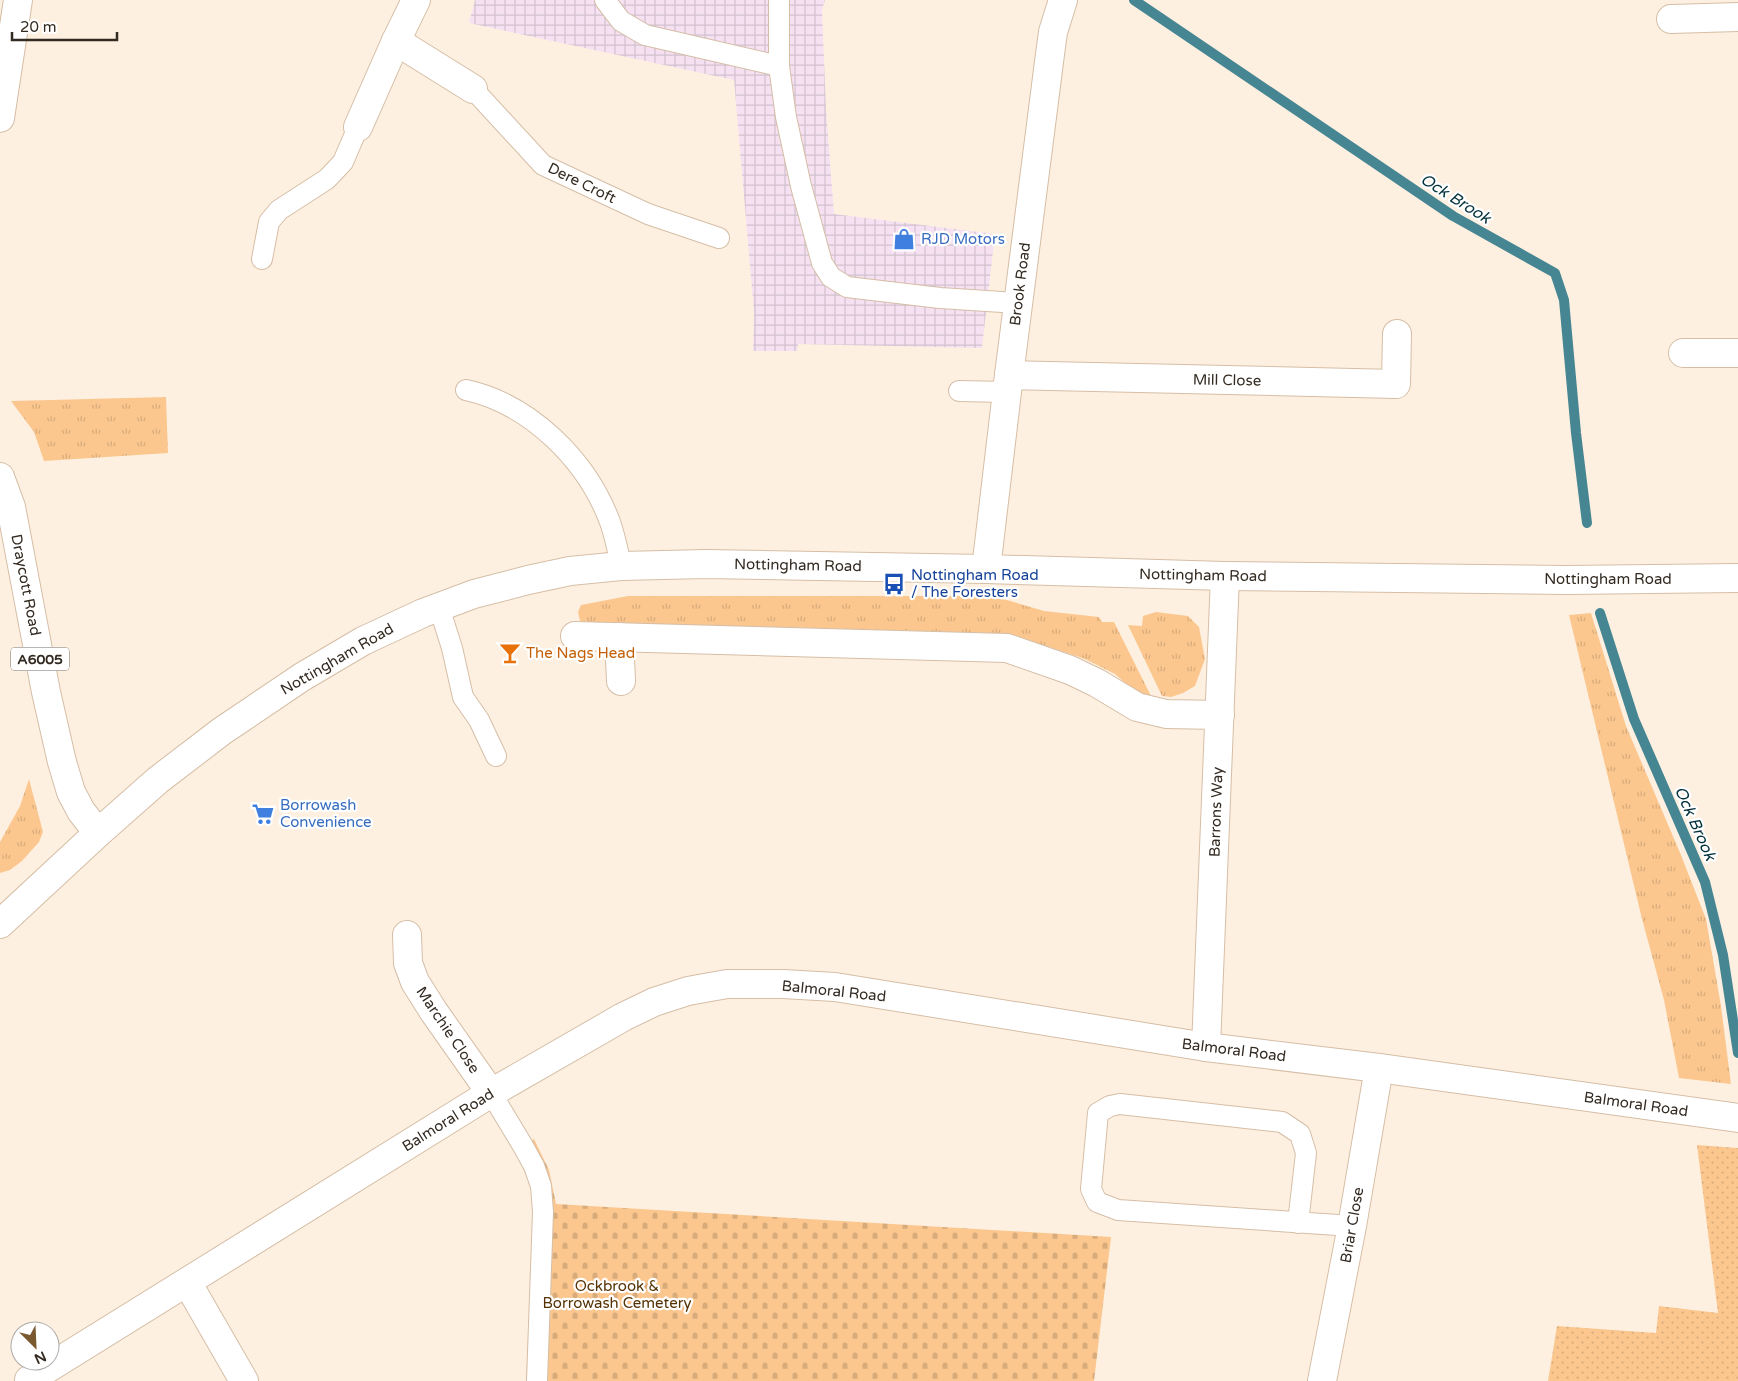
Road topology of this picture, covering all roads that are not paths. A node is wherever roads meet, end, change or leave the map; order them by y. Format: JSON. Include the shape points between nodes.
{"nodes":[{"id":1,"x":18,"y":0,"type":"edge"},
{"id":2,"x":605,"y":0,"type":"edge"},
{"id":3,"x":779,"y":0,"type":"edge"},
{"id":4,"x":1063,"y":0,"type":"edge"},
{"id":5,"x":415,"y":3,"type":"edge"},
{"id":6,"x":1738,"y":17,"type":"edge"},
{"id":7,"x":1671,"y":19,"type":"dead end"},
{"id":8,"x":396,"y":41,"type":"junction"},
{"id":9,"x":779,"y":66,"type":"junction"},
{"id":10,"x":473,"y":89,"type":"joint"},
{"id":11,"x":0,"y":118,"type":"edge"},
{"id":12,"x":358,"y":127,"type":"joint"},
{"id":13,"x":719,"y":238,"type":"dead end"},
{"id":14,"x":262,"y":259,"type":"dead end"},
{"id":15,"x":1018,"y":303,"type":"junction"},
{"id":16,"x":1397,"y":334,"type":"dead end"},
{"id":17,"x":1683,"y":353,"type":"dead end"},
{"id":18,"x":1738,"y":353,"type":"edge"},
{"id":19,"x":1008,"y":384,"type":"junction"},
{"id":20,"x":466,"y":390,"type":"dead end"},
{"id":21,"x":959,"y":391,"type":"dead end"},
{"id":22,"x":0,"y":477,"type":"edge"},
{"id":23,"x":621,"y":566,"type":"junction"},
{"id":24,"x":986,"y":568,"type":"junction"},
{"id":25,"x":1225,"y":576,"type":"junction"},
{"id":26,"x":1738,"y":578,"type":"edge"},
{"id":27,"x":439,"y":607,"type":"junction"},
{"id":28,"x":575,"y":636,"type":"dead end"},
{"id":29,"x":619,"y":637,"type":"junction"},
{"id":30,"x":621,"y":681,"type":"dead end"},
{"id":31,"x":1220,"y":715,"type":"junction"},
{"id":32,"x":496,"y":756,"type":"dead end"},
{"id":33,"x":98,"y":833,"type":"junction"},
{"id":34,"x":0,"y":924,"type":"edge"},
{"id":35,"x":407,"y":935,"type":"dead end"},
{"id":36,"x":1206,"y":1047,"type":"junction"},
{"id":37,"x":1379,"y":1068,"type":"junction"},
{"id":38,"x":492,"y":1094,"type":"junction"},
{"id":39,"x":1730,"y":1116,"type":"edge"},
{"id":40,"x":1298,"y":1223,"type":"junction"},
{"id":41,"x":1352,"y":1226,"type":"junction"},
{"id":42,"x":187,"y":1282,"type":"junction"},
{"id":43,"x":29,"y":1380,"type":"dead end"},
{"id":44,"x":244,"y":1381,"type":"edge"},
{"id":45,"x":537,"y":1381,"type":"edge"},
{"id":46,"x":1322,"y":1381,"type":"edge"}],
"edges":[{"from":1,"to":11,"type":"street"},
{"from":2,"to":9,"type":"lane","via":[[621,21],[645,35]]},
{"from":3,"to":9,"type":"lane"},
{"from":4,"to":15,"type":"street","name":"Brook Road","via":[[1051,49]]},
{"from":5,"to":8,"type":"street"},
{"from":6,"to":7,"type":"street"},
{"from":8,"to":10,"type":"street","name":"Dere Croft"},
{"from":8,"to":12,"type":"street"},
{"from":9,"to":15,"type":"lane","via":[[801,186],[822,263],[831,277],[847,287]]},
{"from":10,"to":13,"type":"lane","name":"Dere Croft","via":[[543,165],[648,214]]},
{"from":12,"to":14,"type":"lane","via":[[343,162],[327,179],[279,210],[269,222]]},
{"from":15,"to":19,"type":"street","name":"Brook Road"},
{"from":16,"to":19,"type":"street","name":"Mill Close","via":[[1396,384]]},
{"from":17,"to":18,"type":"street"},
{"from":19,"to":21,"type":"lane"},
{"from":19,"to":24,"type":"street","name":"Brook Road"},
{"from":20,"to":23,"type":"lane","via":[[512,406],[568,455],[585,475],[603,507]]},
{"from":22,"to":33,"type":"street","name":"Draycott Road","number":"A6005","via":[[11,506],[62,762],[71,792]]},
{"from":23,"to":24,"type":"street","name":"Nottingham Road"},
{"from":23,"to":27,"type":"street","name":"Nottingham Road","via":[[570,571],[528,580]]},
{"from":24,"to":25,"type":"street","name":"Nottingham Road"},
{"from":25,"to":26,"type":"street","name":"Nottingham Road","via":[[1566,580]]},
{"from":25,"to":31,"type":"street","name":"Barrons Way"},
{"from":27,"to":32,"type":"lane","via":[[463,697],[479,720]]},
{"from":27,"to":33,"type":"street","name":"Nottingham Road","via":[[363,641],[294,683],[222,731],[158,780]]},
{"from":28,"to":29,"type":"street"},
{"from":29,"to":30,"type":"street"},
{"from":29,"to":31,"type":"street","via":[[1007,648],[1070,670],[1137,707],[1166,714]]},
{"from":31,"to":36,"type":"street","name":"Barrons Way"},
{"from":33,"to":34,"type":"street","name":"Nottingham Road"},
{"from":35,"to":38,"type":"street","name":"Marchie Close","via":[[408,963],[415,982]]},
{"from":36,"to":37,"type":"street","name":"Balmoral Road"},
{"from":36,"to":38,"type":"street","name":"Balmoral Road","via":[[835,988],[727,984],[688,991],[654,1002]]},
{"from":37,"to":39,"type":"street","name":"Balmoral Road"},
{"from":37,"to":41,"type":"street","name":"Briar Close"},
{"from":38,"to":42,"type":"street","name":"Balmoral Road"},
{"from":38,"to":45,"type":"lane","via":[[524,1146],[541,1186],[543,1212]]},
{"from":40,"to":40,"type":"lane","via":[[1118,1210],[1097,1202],[1091,1189],[1098,1113],[1120,1104],[1282,1122],[1300,1134],[1306,1153]]},
{"from":40,"to":41,"type":"lane"},
{"from":41,"to":46,"type":"street","name":"Briar Close"},
{"from":42,"to":43,"type":"street","name":"Balmoral Road"},
{"from":42,"to":44,"type":"street"}]}
